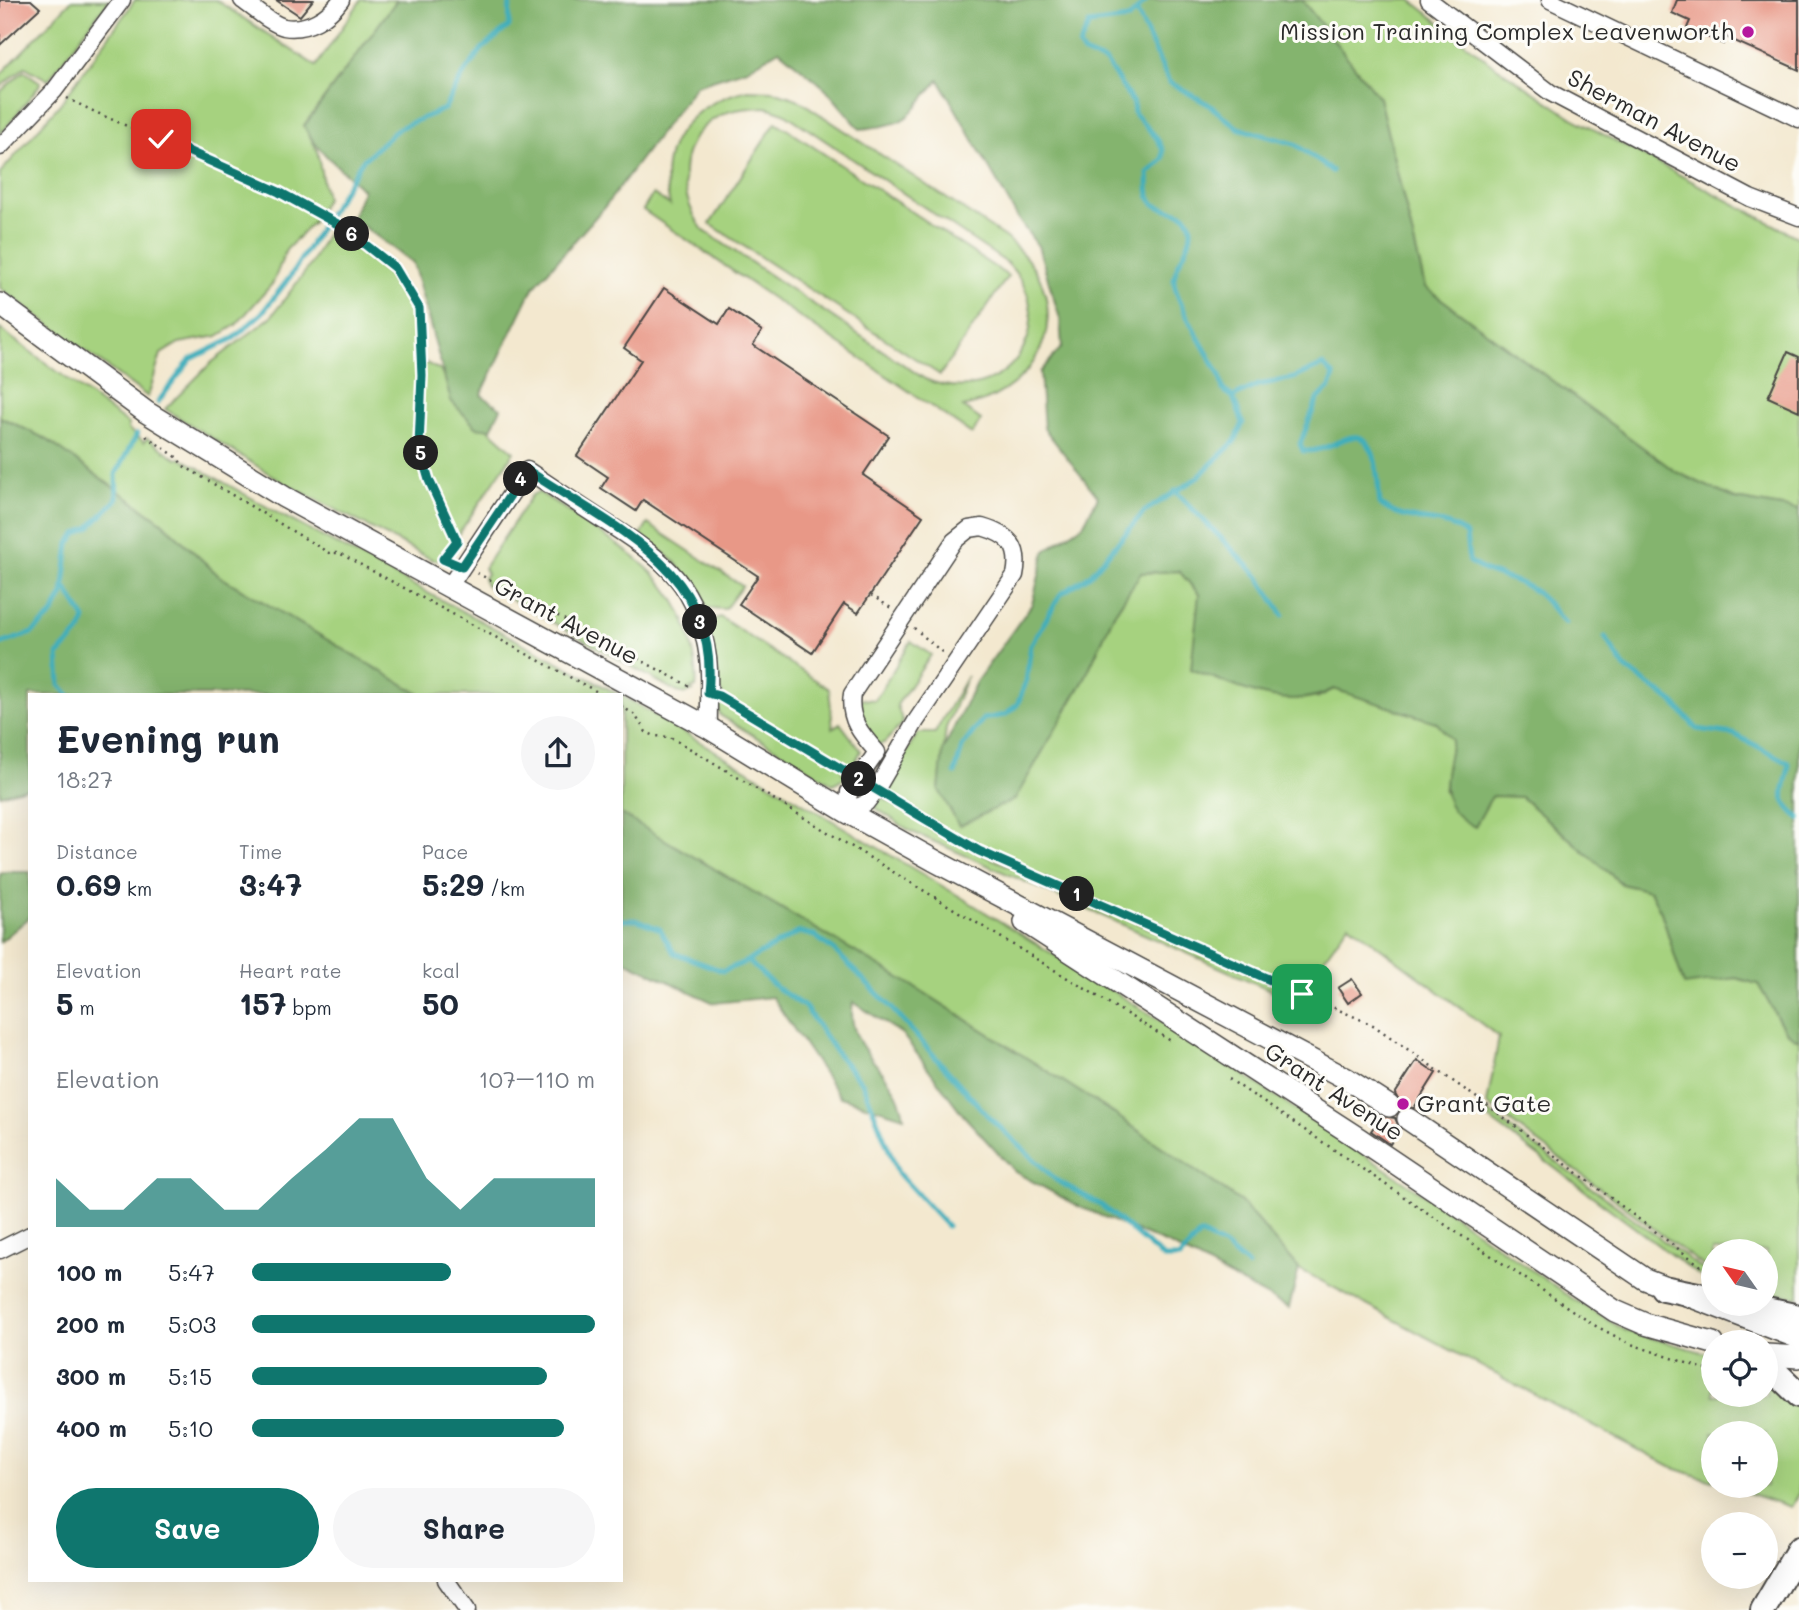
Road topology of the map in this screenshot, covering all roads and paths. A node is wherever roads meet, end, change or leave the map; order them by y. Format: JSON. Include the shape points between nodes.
{"nodes":[{"id":1,"x":121,"y":0,"type":"edge"},
{"id":2,"x":242,"y":0,"type":"edge"},
{"id":3,"x":341,"y":0,"type":"edge"},
{"id":4,"x":1429,"y":0,"type":"edge"},
{"id":5,"x":1550,"y":0,"type":"edge"},
{"id":6,"x":54,"y":91,"type":"junction"},
{"id":7,"x":1799,"y":119,"type":"edge"},
{"id":8,"x":0,"y":146,"type":"edge"},
{"id":9,"x":1799,"y":218,"type":"edge"},
{"id":10,"x":0,"y":304,"type":"edge"},
{"id":11,"x":462,"y":567,"type":"junction"},
{"id":12,"x":449,"y":587,"type":"junction"},
{"id":13,"x":708,"y":693,"type":"junction"},
{"id":14,"x":623,"y":707,"type":"edge"},
{"id":15,"x":916,"y":721,"type":"junction"},
{"id":16,"x":709,"y":728,"type":"junction"},
{"id":17,"x":877,"y":752,"type":"junction"},
{"id":18,"x":859,"y":779,"type":"junction"},
{"id":19,"x":876,"y":789,"type":"junction"},
{"id":20,"x":847,"y":813,"type":"junction"},
{"id":21,"x":937,"y":862,"type":"junction"},
{"id":22,"x":1179,"y":1046,"type":"dead end"},
{"id":23,"x":1224,"y":1076,"type":"dead end"},
{"id":24,"x":1389,"y":1105,"type":"dead end"},
{"id":25,"x":1408,"y":1119,"type":"dead end"},
{"id":26,"x":28,"y":1236,"type":"edge"},
{"id":27,"x":0,"y":1250,"type":"edge"},
{"id":28,"x":1701,"y":1266,"type":"edge"},
{"id":29,"x":1663,"y":1288,"type":"junction"},
{"id":30,"x":1701,"y":1296,"type":"edge"},
{"id":31,"x":1778,"y":1313,"type":"edge"},
{"id":32,"x":1799,"y":1317,"type":"edge"},
{"id":33,"x":1799,"y":1338,"type":"edge"},
{"id":34,"x":1701,"y":1340,"type":"edge"},
{"id":35,"x":1778,"y":1355,"type":"edge"},
{"id":36,"x":1799,"y":1357,"type":"edge"},
{"id":37,"x":1701,"y":1368,"type":"edge"},
{"id":38,"x":1778,"y":1375,"type":"edge"},
{"id":39,"x":1799,"y":1395,"type":"edge"},
{"id":40,"x":1799,"y":1549,"type":"edge"},
{"id":41,"x":447,"y":1582,"type":"edge"},
{"id":42,"x":467,"y":1610,"type":"edge"},
{"id":43,"x":1763,"y":1610,"type":"edge"}],
"edges":[{"from":1,"to":6,"type":"street"},
{"from":2,"to":3,"type":"street","via":[[283,27],[306,26],[331,14]]},
{"from":4,"to":9,"type":"street","name":"Sherman Avenue","via":[[1551,93],[1750,198]]},
{"from":5,"to":7,"type":"street"},
{"from":6,"to":8,"type":"street"},
{"from":6,"to":11,"type":"path","via":[[279,192],[343,227],[395,268],[419,308],[419,446],[457,541],[442,558]]},
{"from":10,"to":12,"type":"main road","name":"Grant Avenue","via":[[172,429],[284,497]]},
{"from":11,"to":12,"type":"street"},
{"from":11,"to":13,"type":"path"},
{"from":11,"to":13,"type":"street","via":[[527,470],[650,550],[672,571],[700,621],[708,660]]},
{"from":12,"to":16,"type":"main road","name":"Grant Avenue"},
{"from":13,"to":16,"type":"street"},
{"from":13,"to":18,"type":"path"},
{"from":14,"to":22,"type":"path","via":[[635,715],[646,732],[670,737],[701,755]]},
{"from":15,"to":17,"type":"street"},
{"from":15,"to":17,"type":"street","via":[[1015,575],[1018,558],[1012,544],[998,531],[969,529],[954,541],[852,694],[854,724]]},
{"from":15,"to":19,"type":"street"},
{"from":16,"to":20,"type":"main road","name":"Grant Avenue"},
{"from":17,"to":18,"type":"street"},
{"from":18,"to":20,"type":"street","via":[[849,792]]},
{"from":19,"to":20,"type":"street","via":[[866,803]]},
{"from":19,"to":28,"type":"path","via":[[979,851],[1373,1025]]},
{"from":20,"to":21,"type":"main road","name":"Grant Avenue"},
{"from":21,"to":24,"type":"main road","name":"Grant Avenue"},
{"from":21,"to":34,"type":"main road","name":"Grant Avenue","via":[[1598,1300],[1645,1324]]},
{"from":23,"to":37,"type":"path","via":[[1594,1325],[1628,1343]]},
{"from":25,"to":29,"type":"main road","name":"Grant Avenue"},
{"from":26,"to":27,"type":"street"},
{"from":29,"to":30,"type":"highway"},
{"from":29,"to":33,"type":"main road","name":"Grant Avenue"},
{"from":31,"to":32,"type":"highway"},
{"from":35,"to":36,"type":"main road"},
{"from":38,"to":39,"type":"highway"},
{"from":40,"to":43,"type":"highway"},
{"from":41,"to":42,"type":"street"}]}
